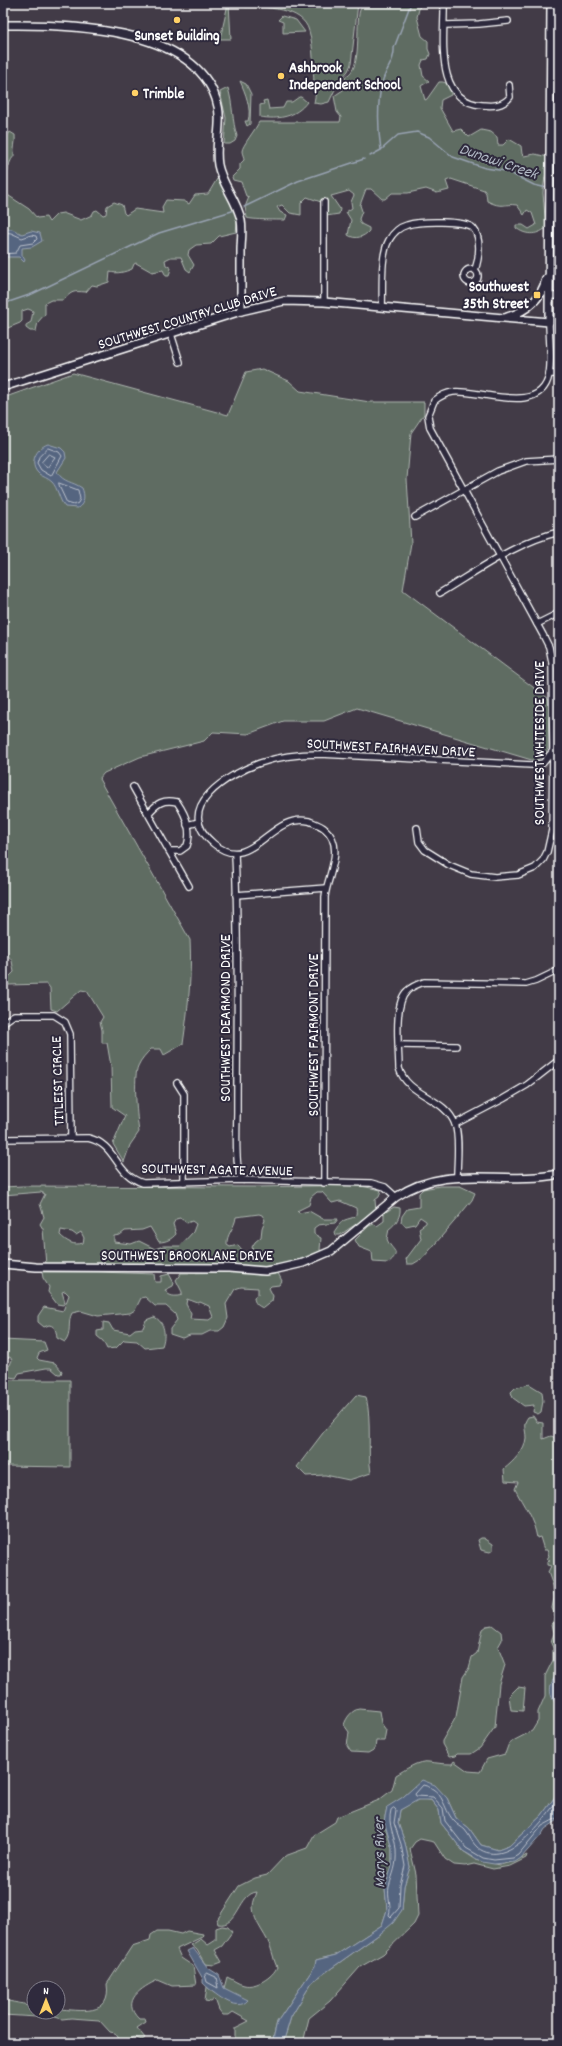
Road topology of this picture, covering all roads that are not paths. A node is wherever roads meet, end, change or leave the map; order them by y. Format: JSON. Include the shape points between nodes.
{"nodes":[{"id":1,"x":444,"y":3,"type":"edge"},
{"id":2,"x":551,"y":3,"type":"edge"},
{"id":3,"x":508,"y":21,"type":"dead end"},
{"id":4,"x":3,"y":25,"type":"edge"},
{"id":5,"x":444,"y":25,"type":"junction"},
{"id":6,"x":509,"y":85,"type":"dead end"},
{"id":7,"x":324,"y":202,"type":"dead end"},
{"id":8,"x":548,"y":269,"type":"junction"},
{"id":9,"x":475,"y":270,"type":"dead end"},
{"id":10,"x":549,"y":296,"type":"junction"},
{"id":11,"x":559,"y":296,"type":"edge"},
{"id":12,"x":324,"y":302,"type":"junction"},
{"id":13,"x":382,"y":307,"type":"junction"},
{"id":14,"x":241,"y":311,"type":"junction"},
{"id":15,"x":502,"y":318,"type":"junction"},
{"id":16,"x":549,"y":322,"type":"junction"},
{"id":17,"x":171,"y":334,"type":"junction"},
{"id":18,"x":180,"y":362,"type":"dead end"},
{"id":19,"x":549,"y":374,"type":"junction"},
{"id":20,"x":559,"y":374,"type":"edge"},
{"id":21,"x":3,"y":387,"type":"edge"},
{"id":22,"x":559,"y":459,"type":"edge"},
{"id":23,"x":464,"y":490,"type":"junction"},
{"id":24,"x":415,"y":517,"type":"dead end"},
{"id":25,"x":559,"y":532,"type":"edge"},
{"id":26,"x":501,"y":557,"type":"junction"},
{"id":27,"x":440,"y":593,"type":"dead end"},
{"id":28,"x":559,"y":613,"type":"edge"},
{"id":29,"x":537,"y":624,"type":"junction"},
{"id":30,"x":551,"y":656,"type":"junction"},
{"id":31,"x":559,"y":668,"type":"edge"},
{"id":32,"x":552,"y":752,"type":"junction"},
{"id":33,"x":133,"y":787,"type":"dead end"},
{"id":34,"x":148,"y":814,"type":"junction"},
{"id":35,"x":200,"y":822,"type":"junction"},
{"id":36,"x":187,"y":825,"type":"junction"},
{"id":37,"x":418,"y":828,"type":"dead end"},
{"id":38,"x":170,"y":851,"type":"junction"},
{"id":39,"x":235,"y":854,"type":"junction"},
{"id":40,"x":189,"y":886,"type":"dead end"},
{"id":41,"x":326,"y":888,"type":"junction"},
{"id":42,"x":236,"y":895,"type":"junction"},
{"id":43,"x":559,"y":970,"type":"edge"},
{"id":44,"x":3,"y":1027,"type":"edge"},
{"id":45,"x":399,"y":1045,"type":"junction"},
{"id":46,"x":456,"y":1046,"type":"dead end"},
{"id":47,"x":559,"y":1060,"type":"edge"},
{"id":48,"x":177,"y":1083,"type":"dead end"},
{"id":49,"x":455,"y":1124,"type":"junction"},
{"id":50,"x":71,"y":1138,"type":"junction"},
{"id":51,"x":3,"y":1139,"type":"edge"},
{"id":52,"x":559,"y":1174,"type":"edge"},
{"id":53,"x":457,"y":1176,"type":"junction"},
{"id":54,"x":243,"y":1180,"type":"junction"},
{"id":55,"x":184,"y":1182,"type":"junction"},
{"id":56,"x":324,"y":1183,"type":"junction"},
{"id":57,"x":396,"y":1197,"type":"junction"},
{"id":58,"x":3,"y":1264,"type":"edge"}],
"edges":[{"from":1,"to":5,"type":"street"},
{"from":2,"to":8,"type":"street"},
{"from":3,"to":5,"type":"street"},
{"from":4,"to":14,"type":"street","via":[[66,25],[121,34],[176,53],[191,62],[206,78],[216,97],[219,111],[217,151],[220,173],[241,220]]},
{"from":5,"to":6,"type":"street","via":[[445,72],[451,87],[458,95],[474,104],[499,105],[510,97]]},
{"from":7,"to":12,"type":"street"},
{"from":8,"to":10,"type":"street"},
{"from":8,"to":15,"type":"street","via":[[543,290],[533,304],[520,313]]},
{"from":9,"to":13,"type":"street","via":[[478,261],[478,239],[470,225],[405,225],[394,233],[386,247]]},
{"from":10,"to":11,"type":"street"},
{"from":10,"to":16,"type":"street"},
{"from":12,"to":13,"type":"street","name":"SOUTHWEST COUNTRY CLUB DRIVE"},
{"from":12,"to":14,"type":"street","name":"SOUTHWEST COUNTRY CLUB DRIVE","via":[[284,300]]},
{"from":13,"to":15,"type":"street","name":"SOUTHWEST COUNTRY CLUB DRIVE"},
{"from":14,"to":17,"type":"street","name":"SOUTHWEST COUNTRY CLUB DRIVE"},
{"from":15,"to":16,"type":"street","name":"SOUTHWEST COUNTRY CLUB DRIVE"},
{"from":16,"to":19,"type":"street"},
{"from":17,"to":18,"type":"street"},
{"from":17,"to":21,"type":"street","name":"SOUTHWEST COUNTRY CLUB DRIVE"},
{"from":19,"to":20,"type":"street"},
{"from":19,"to":23,"type":"street","name":"SOUTHWEST WHITESIDE DRIVE","via":[[542,389],[529,397],[516,399],[472,392],[453,392],[442,396],[431,405],[428,416],[430,428]]},
{"from":22,"to":23,"type":"street","via":[[519,464],[498,471]]},
{"from":23,"to":24,"type":"street"},
{"from":23,"to":26,"type":"street","name":"SOUTHWEST WHITESIDE DRIVE"},
{"from":25,"to":26,"type":"street","via":[[540,538]]},
{"from":26,"to":27,"type":"street"},
{"from":26,"to":29,"type":"street","name":"SOUTHWEST WHITESIDE DRIVE"},
{"from":28,"to":29,"type":"street"},
{"from":29,"to":30,"type":"street","name":"SOUTHWEST WHITESIDE DRIVE"},
{"from":30,"to":31,"type":"street"},
{"from":30,"to":32,"type":"street","name":"SOUTHWEST WHITESIDE DRIVE"},
{"from":32,"to":35,"type":"street","name":"SOUTHWEST FAIRHAVEN DRIVE","via":[[543,763],[532,765],[320,754],[291,755],[247,768],[216,787],[201,805]]},
{"from":32,"to":37,"type":"street","name":"SOUTHWEST WHITESIDE DRIVE","via":[[552,834],[543,860],[531,871],[514,876],[495,877],[477,876],[462,871],[425,850],[419,842]]},
{"from":33,"to":34,"type":"street"},
{"from":34,"to":36,"type":"street","via":[[155,805],[165,800],[177,802],[184,812]]},
{"from":34,"to":38,"type":"street"},
{"from":35,"to":36,"type":"street"},
{"from":35,"to":39,"type":"street","via":[[214,844]]},
{"from":36,"to":38,"type":"street","via":[[190,836],[187,846],[180,851]]},
{"from":38,"to":40,"type":"street"},
{"from":39,"to":41,"type":"street","via":[[255,845],[287,822],[313,822],[330,834],[335,847]]},
{"from":39,"to":42,"type":"street","name":"SOUTHWEST DEARMOND DRIVE"},
{"from":41,"to":42,"type":"street"},
{"from":41,"to":56,"type":"street","name":"SOUTHWEST FAIRMONT DRIVE"},
{"from":42,"to":54,"type":"street","name":"SOUTHWEST DEARMOND DRIVE","via":[[237,1144],[239,1176]]},
{"from":43,"to":45,"type":"street","via":[[526,984],[424,982],[414,986],[406,992],[400,1006]]},
{"from":44,"to":50,"type":"street","name":"TITLEIST CIRCLE","via":[[4,1022],[14,1015],[54,1015],[65,1022],[70,1034]]},
{"from":45,"to":46,"type":"street"},
{"from":45,"to":49,"type":"street","via":[[399,1068],[405,1081],[443,1106]]},
{"from":47,"to":49,"type":"street","via":[[504,1100]]},
{"from":48,"to":55,"type":"street","via":[[184,1094]]},
{"from":49,"to":53,"type":"street"},
{"from":50,"to":51,"type":"street","name":"SOUTHWEST AGATE AVENUE"},
{"from":50,"to":55,"type":"street","name":"SOUTHWEST AGATE AVENUE","via":[[88,1138],[105,1145],[120,1167],[134,1180],[143,1183]]},
{"from":52,"to":53,"type":"street","name":"SOUTHWEST BROOKLANE DRIVE","via":[[533,1177]]},
{"from":53,"to":57,"type":"street","name":"SOUTHWEST BROOKLANE DRIVE","via":[[423,1183]]},
{"from":54,"to":55,"type":"street","name":"SOUTHWEST AGATE AVENUE"},
{"from":54,"to":56,"type":"street","name":"SOUTHWEST AGATE AVENUE"},
{"from":56,"to":57,"type":"street","name":"SOUTHWEST AGATE AVENUE","via":[[376,1184],[385,1187]]},
{"from":57,"to":58,"type":"street","name":"SOUTHWEST BROOKLANE DRIVE","via":[[331,1251],[303,1263],[277,1270],[36,1267]]}]}
